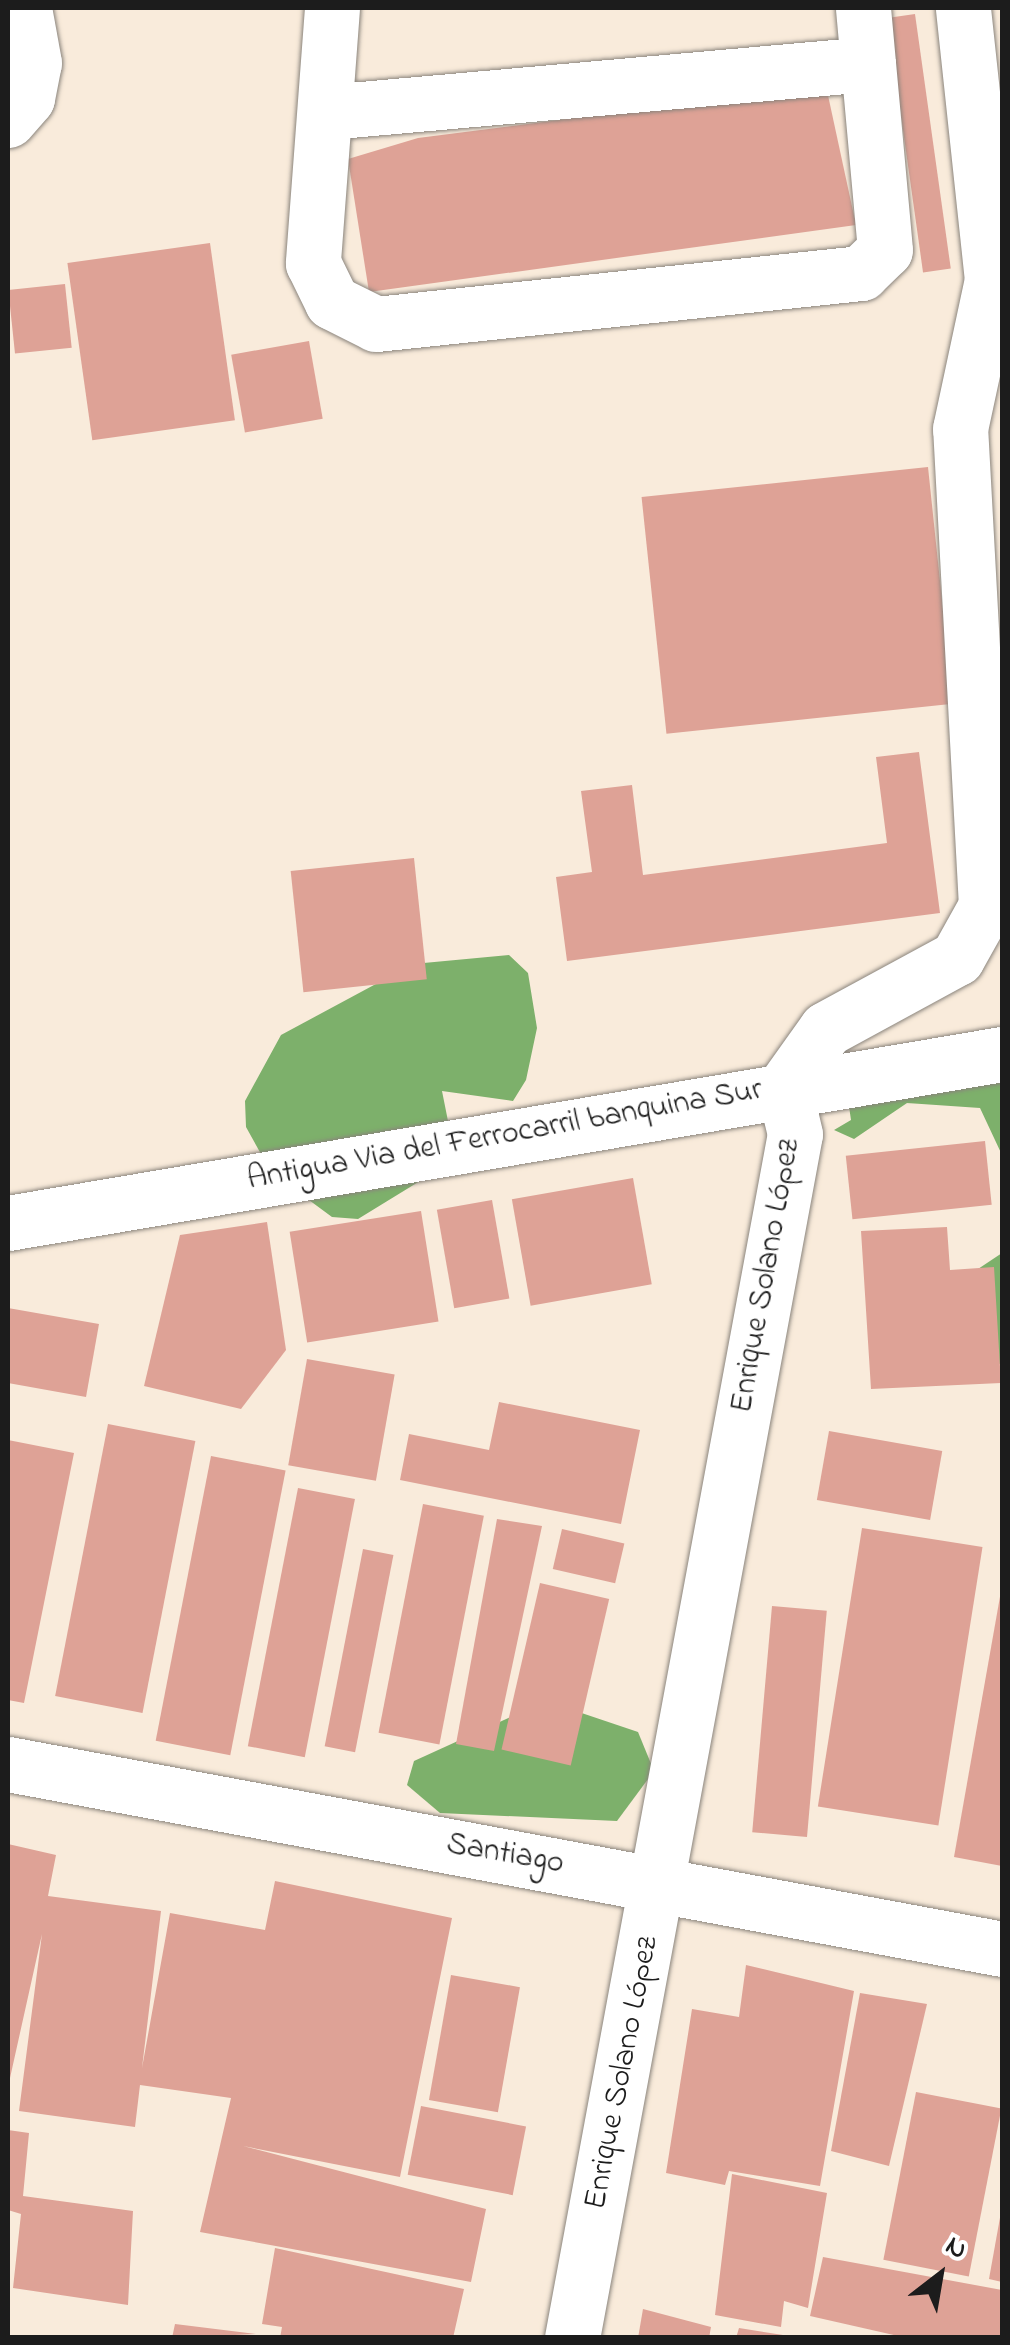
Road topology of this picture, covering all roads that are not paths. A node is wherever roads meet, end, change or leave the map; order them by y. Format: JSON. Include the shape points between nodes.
{"nodes":[{"id":1,"x":24,"y":8,"type":"edge"},
{"id":2,"x":332,"y":8,"type":"edge"},
{"id":3,"x":863,"y":8,"type":"edge"},
{"id":4,"x":963,"y":8,"type":"edge"},
{"id":5,"x":868,"y":64,"type":"junction"},
{"id":6,"x":327,"y":112,"type":"junction"},
{"id":7,"x":8,"y":120,"type":"edge"},
{"id":8,"x":987,"y":374,"type":"edge"},
{"id":9,"x":1002,"y":1054,"type":"edge"},
{"id":10,"x":784,"y":1088,"type":"junction"},
{"id":11,"x":8,"y":1222,"type":"edge"},
{"id":12,"x":8,"y":1764,"type":"edge"},
{"id":13,"x":659,"y":1883,"type":"junction"},
{"id":14,"x":1002,"y":1949,"type":"edge"},
{"id":15,"x":572,"y":2338,"type":"edge"}],
"edges":[{"from":1,"to":7,"type":"street","via":[[34,63],[27,98]]},
{"from":2,"to":6,"type":"street"},
{"from":3,"to":5,"type":"street"},
{"from":4,"to":8,"type":"street","via":[[992,280]]},
{"from":5,"to":6,"type":"street"},
{"from":5,"to":6,"type":"street","via":[[885,250],[861,273],[376,324],[332,302],[313,263]]},
{"from":8,"to":10,"type":"street","via":[[960,460],[986,906],[957,958],[826,1029]]},
{"from":9,"to":10,"type":"street","name":"Antigua Via del Ferrocarril banquina Sur"},
{"from":10,"to":11,"type":"street","name":"Antigua Via del Ferrocarril banquina Sur"},
{"from":10,"to":13,"type":"street","name":"Enrique Solano López","via":[[795,1134]]},
{"from":12,"to":13,"type":"street","name":"Santiago"},
{"from":13,"to":14,"type":"street","name":"Santiago"},
{"from":13,"to":15,"type":"street","name":"Enrique Solano López"}]}
